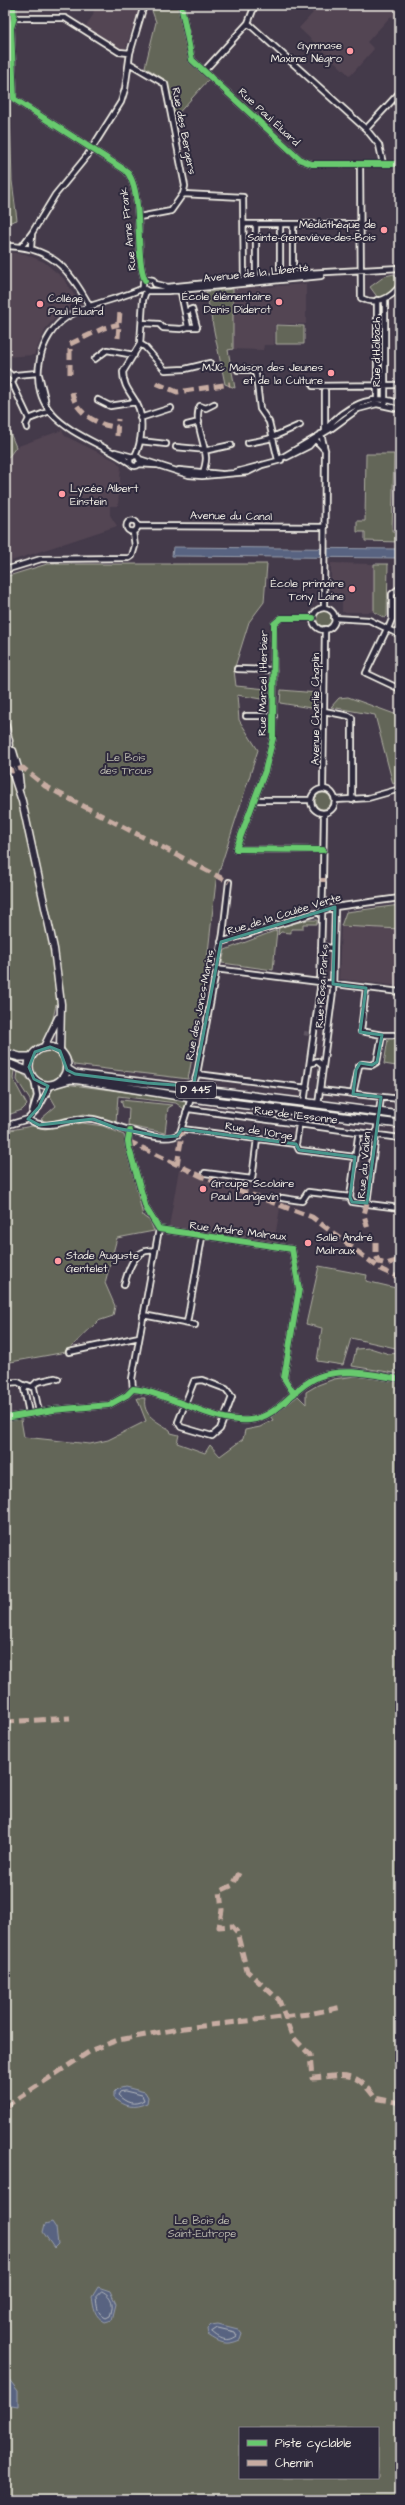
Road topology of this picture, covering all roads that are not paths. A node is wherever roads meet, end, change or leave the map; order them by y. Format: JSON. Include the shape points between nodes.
{"nodes":[{"id":1,"x":13,"y":5,"type":"edge"},
{"id":2,"x":144,"y":5,"type":"edge"},
{"id":3,"x":181,"y":5,"type":"edge"},
{"id":4,"x":255,"y":5,"type":"edge"},
{"id":5,"x":14,"y":18,"type":"junction"},
{"id":6,"x":248,"y":23,"type":"junction"},
{"id":7,"x":130,"y":54,"type":"junction"},
{"id":8,"x":129,"y":63,"type":"junction"},
{"id":9,"x":204,"y":71,"type":"junction"},
{"id":10,"x":400,"y":92,"type":"edge"},
{"id":11,"x":366,"y":129,"type":"junction"},
{"id":12,"x":92,"y":149,"type":"junction"},
{"id":13,"x":360,"y":164,"type":"junction"},
{"id":14,"x":383,"y":164,"type":"junction"},
{"id":15,"x":400,"y":164,"type":"edge"},
{"id":16,"x":183,"y":194,"type":"junction"},
{"id":17,"x":139,"y":217,"type":"junction"},
{"id":18,"x":244,"y":224,"type":"junction"},
{"id":19,"x":256,"y":224,"type":"junction"},
{"id":20,"x":280,"y":224,"type":"junction"},
{"id":21,"x":293,"y":224,"type":"junction"},
{"id":22,"x":360,"y":224,"type":"junction"},
{"id":23,"x":32,"y":233,"type":"junction"},
{"id":24,"x":5,"y":245,"type":"edge"},
{"id":25,"x":22,"y":246,"type":"junction"},
{"id":26,"x":31,"y":248,"type":"junction"},
{"id":27,"x":360,"y":268,"type":"junction"},
{"id":28,"x":400,"y":268,"type":"edge"},
{"id":29,"x":293,"y":276,"type":"junction"},
{"id":30,"x":280,"y":277,"type":"junction"},
{"id":31,"x":145,"y":280,"type":"junction"},
{"id":32,"x":256,"y":280,"type":"junction"},
{"id":33,"x":244,"y":281,"type":"junction"},
{"id":34,"x":155,"y":284,"type":"junction"},
{"id":35,"x":400,"y":285,"type":"edge"},
{"id":36,"x":180,"y":288,"type":"junction"},
{"id":37,"x":145,"y":289,"type":"junction"},
{"id":38,"x":152,"y":290,"type":"junction"},
{"id":39,"x":377,"y":300,"type":"junction"},
{"id":40,"x":385,"y":300,"type":"junction"},
{"id":41,"x":89,"y":305,"type":"junction"},
{"id":42,"x":185,"y":312,"type":"junction"},
{"id":43,"x":142,"y":323,"type":"junction"},
{"id":44,"x":188,"y":327,"type":"junction"},
{"id":45,"x":140,"y":344,"type":"junction"},
{"id":46,"x":134,"y":355,"type":"junction"},
{"id":47,"x":95,"y":359,"type":"dead end"},
{"id":48,"x":210,"y":363,"type":"dead end"},
{"id":49,"x":5,"y":370,"type":"edge"},
{"id":50,"x":238,"y":370,"type":"dead end"},
{"id":51,"x":38,"y":373,"type":"junction"},
{"id":52,"x":13,"y":377,"type":"junction"},
{"id":53,"x":385,"y":385,"type":"junction"},
{"id":54,"x":313,"y":386,"type":"dead end"},
{"id":55,"x":377,"y":386,"type":"junction"},
{"id":56,"x":400,"y":386,"type":"edge"},
{"id":57,"x":325,"y":391,"type":"dead end"},
{"id":58,"x":98,"y":400,"type":"dead end"},
{"id":59,"x":385,"y":401,"type":"junction"},
{"id":60,"x":136,"y":402,"type":"junction"},
{"id":61,"x":377,"y":402,"type":"junction"},
{"id":62,"x":214,"y":404,"type":"dead end"},
{"id":63,"x":400,"y":404,"type":"edge"},
{"id":64,"x":171,"y":408,"type":"dead end"},
{"id":65,"x":400,"y":409,"type":"edge"},
{"id":66,"x":50,"y":411,"type":"junction"},
{"id":67,"x":140,"y":418,"type":"junction"},
{"id":68,"x":29,"y":419,"type":"junction"},
{"id":69,"x":199,"y":422,"type":"junction"},
{"id":70,"x":186,"y":425,"type":"dead end"},
{"id":71,"x":300,"y":425,"type":"dead end"},
{"id":72,"x":27,"y":428,"type":"dead end"},
{"id":73,"x":325,"y":431,"type":"junction"},
{"id":74,"x":321,"y":434,"type":"junction"},
{"id":75,"x":272,"y":437,"type":"junction"},
{"id":76,"x":315,"y":439,"type":"junction"},
{"id":77,"x":140,"y":441,"type":"junction"},
{"id":78,"x":248,"y":443,"type":"dead end"},
{"id":79,"x":166,"y":444,"type":"dead end"},
{"id":80,"x":231,"y":445,"type":"dead end"},
{"id":81,"x":176,"y":447,"type":"dead end"},
{"id":82,"x":105,"y":449,"type":"junction"},
{"id":83,"x":205,"y":450,"type":"junction"},
{"id":84,"x":325,"y":450,"type":"junction"},
{"id":85,"x":136,"y":459,"type":"junction"},
{"id":86,"x":278,"y":460,"type":"junction"},
{"id":87,"x":130,"y":463,"type":"junction"},
{"id":88,"x":203,"y":474,"type":"junction"},
{"id":89,"x":138,"y":526,"type":"junction"},
{"id":90,"x":325,"y":527,"type":"junction"},
{"id":91,"x":133,"y":532,"type":"junction"},
{"id":92,"x":5,"y":570,"type":"edge"},
{"id":93,"x":400,"y":588,"type":"edge"},
{"id":94,"x":324,"y":608,"type":"junction"},
{"id":95,"x":313,"y":618,"type":"junction"},
{"id":96,"x":334,"y":618,"type":"junction"},
{"id":97,"x":324,"y":629,"type":"junction"},
{"id":98,"x":388,"y":629,"type":"junction"},
{"id":99,"x":400,"y":635,"type":"edge"},
{"id":100,"x":237,"y":669,"type":"dead end"},
{"id":101,"x":274,"y":670,"type":"junction"},
{"id":102,"x":400,"y":689,"type":"edge"},
{"id":103,"x":324,"y":711,"type":"junction"},
{"id":104,"x":246,"y":716,"type":"dead end"},
{"id":105,"x":274,"y":716,"type":"junction"},
{"id":106,"x":5,"y":723,"type":"edge"},
{"id":107,"x":323,"y":788,"type":"junction"},
{"id":108,"x":400,"y":789,"type":"edge"},
{"id":109,"x":254,"y":800,"type":"junction"},
{"id":110,"x":310,"y":800,"type":"junction"},
{"id":111,"x":335,"y":800,"type":"junction"},
{"id":112,"x":352,"y":800,"type":"junction"},
{"id":113,"x":324,"y":813,"type":"junction"},
{"id":114,"x":323,"y":850,"type":"junction"},
{"id":115,"x":229,"y":882,"type":"dead end"},
{"id":116,"x":400,"y":898,"type":"edge"},
{"id":117,"x":335,"y":907,"type":"junction"},
{"id":118,"x":324,"y":910,"type":"junction"},
{"id":119,"x":221,"y":942,"type":"junction"},
{"id":120,"x":321,"y":947,"type":"junction"},
{"id":121,"x":334,"y":948,"type":"junction"},
{"id":122,"x":215,"y":969,"type":"junction"},
{"id":123,"x":320,"y":982,"type":"junction"},
{"id":124,"x":333,"y":984,"type":"junction"},
{"id":125,"x":366,"y":988,"type":"junction"},
{"id":126,"x":400,"y":992,"type":"edge"},
{"id":127,"x":61,"y":1004,"type":"junction"},
{"id":128,"x":382,"y":1035,"type":"junction"},
{"id":129,"x":394,"y":1035,"type":"dead end"},
{"id":130,"x":44,"y":1047,"type":"junction"},
{"id":131,"x":60,"y":1051,"type":"junction"},
{"id":132,"x":5,"y":1053,"type":"edge"},
{"id":133,"x":31,"y":1056,"type":"junction"},
{"id":134,"x":5,"y":1062,"type":"edge"},
{"id":135,"x":310,"y":1064,"type":"junction"},
{"id":136,"x":323,"y":1066,"type":"junction"},
{"id":137,"x":67,"y":1070,"type":"junction"},
{"id":138,"x":30,"y":1072,"type":"junction"},
{"id":139,"x":197,"y":1074,"type":"junction"},
{"id":140,"x":34,"y":1079,"type":"junction"},
{"id":141,"x":54,"y":1084,"type":"junction"},
{"id":142,"x":147,"y":1084,"type":"junction"},
{"id":143,"x":307,"y":1088,"type":"junction"},
{"id":144,"x":320,"y":1090,"type":"junction"},
{"id":145,"x":353,"y":1094,"type":"junction"},
{"id":146,"x":380,"y":1097,"type":"junction"},
{"id":147,"x":191,"y":1098,"type":"junction"},
{"id":148,"x":400,"y":1099,"type":"edge"},
{"id":149,"x":248,"y":1105,"type":"junction"},
{"id":150,"x":312,"y":1108,"type":"junction"},
{"id":151,"x":190,"y":1109,"type":"junction"},
{"id":152,"x":378,"y":1112,"type":"junction"},
{"id":153,"x":400,"y":1115,"type":"edge"},
{"id":154,"x":29,"y":1118,"type":"junction"},
{"id":155,"x":377,"y":1121,"type":"junction"},
{"id":156,"x":400,"y":1124,"type":"edge"},
{"id":157,"x":299,"y":1125,"type":"junction"},
{"id":158,"x":5,"y":1126,"type":"edge"},
{"id":159,"x":182,"y":1129,"type":"junction"},
{"id":160,"x":130,"y":1131,"type":"junction"},
{"id":161,"x":375,"y":1135,"type":"junction"},
{"id":162,"x":358,"y":1137,"type":"dead end"},
{"id":163,"x":400,"y":1138,"type":"edge"},
{"id":164,"x":257,"y":1139,"type":"junction"},
{"id":165,"x":296,"y":1144,"type":"junction"},
{"id":166,"x":355,"y":1157,"type":"junction"},
{"id":167,"x":205,"y":1173,"type":"dead end"},
{"id":168,"x":350,"y":1197,"type":"junction"},
{"id":169,"x":282,"y":1198,"type":"dead end"},
{"id":170,"x":367,"y":1203,"type":"junction"},
{"id":171,"x":400,"y":1208,"type":"edge"},
{"id":172,"x":159,"y":1229,"type":"junction"},
{"id":173,"x":202,"y":1237,"type":"junction"},
{"id":174,"x":155,"y":1251,"type":"junction"},
{"id":175,"x":124,"y":1285,"type":"dead end"},
{"id":176,"x":143,"y":1315,"type":"junction"},
{"id":177,"x":187,"y":1323,"type":"junction"},
{"id":178,"x":195,"y":1325,"type":"dead end"},
{"id":179,"x":139,"y":1337,"type":"junction"},
{"id":180,"x":69,"y":1352,"type":"dead end"},
{"id":181,"x":400,"y":1379,"type":"edge"},
{"id":182,"x":58,"y":1380,"type":"dead end"},
{"id":183,"x":5,"y":1383,"type":"edge"},
{"id":184,"x":25,"y":1386,"type":"junction"},
{"id":185,"x":33,"y":1386,"type":"junction"},
{"id":186,"x":133,"y":1389,"type":"junction"},
{"id":187,"x":294,"y":1394,"type":"junction"},
{"id":188,"x":185,"y":1404,"type":"junction"},
{"id":189,"x":39,"y":1412,"type":"junction"},
{"id":190,"x":28,"y":1413,"type":"junction"},
{"id":191,"x":5,"y":1418,"type":"edge"},
{"id":192,"x":224,"y":1418,"type":"junction"}],
"edges":[{"from":1,"to":5,"type":"street"},
{"from":2,"to":7,"type":"street"},
{"from":3,"to":9,"type":"street","name":"Rue Paul Éluard","via":[[190,55]]},
{"from":4,"to":6,"type":"street"},
{"from":5,"to":7,"type":"street","via":[[65,18],[118,52]]},
{"from":5,"to":12,"type":"street","name":"Rue Anne Frank","via":[[11,28],[14,99]]},
{"from":6,"to":9,"type":"street"},
{"from":6,"to":11,"type":"street"},
{"from":7,"to":8,"type":"street"},
{"from":8,"to":12,"type":"street","via":[[120,102]]},
{"from":8,"to":16,"type":"street","name":"Rue des Bergers","via":[[165,84],[185,186]]},
{"from":9,"to":13,"type":"street","name":"Rue Paul Éluard","via":[[304,162]]},
{"from":10,"to":11,"type":"street"},
{"from":11,"to":14,"type":"street","via":[[379,145]]},
{"from":12,"to":17,"type":"street","name":"Rue Anne Frank","via":[[130,176]]},
{"from":12,"to":23,"type":"street","via":[[55,195]]},
{"from":13,"to":14,"type":"street","name":"Rue Paul Éluard"},
{"from":13,"to":22,"type":"street"},
{"from":14,"to":15,"type":"street","name":"Rue Paul Éluard"},
{"from":16,"to":17,"type":"street","via":[[171,212]]},
{"from":16,"to":18,"type":"street","via":[[243,197]]},
{"from":17,"to":31,"type":"street","name":"Rue Anne Frank"},
{"from":18,"to":19,"type":"street"},
{"from":18,"to":33,"type":"street"},
{"from":19,"to":20,"type":"street"},
{"from":19,"to":32,"type":"street"},
{"from":20,"to":21,"type":"street"},
{"from":20,"to":30,"type":"street"},
{"from":21,"to":22,"type":"street"},
{"from":21,"to":29,"type":"street"},
{"from":22,"to":27,"type":"street"},
{"from":23,"to":25,"type":"street"},
{"from":23,"to":26,"type":"street"},
{"from":24,"to":25,"type":"street"},
{"from":25,"to":26,"type":"street"},
{"from":26,"to":41,"type":"street","via":[[48,255],[60,265],[77,283]]},
{"from":27,"to":28,"type":"street","name":"Avenue de la Liberté"},
{"from":27,"to":29,"type":"street","name":"Avenue de la Liberté"},
{"from":27,"to":39,"type":"street","via":[[361,298]]},
{"from":29,"to":30,"type":"street","name":"Avenue de la Liberté"},
{"from":30,"to":32,"type":"street","name":"Avenue de la Liberté"},
{"from":31,"to":34,"type":"street","name":"Avenue de la Liberté","via":[[151,279]]},
{"from":31,"to":37,"type":"street","name":"Rue Anne Frank"},
{"from":32,"to":33,"type":"street","name":"Avenue de la Liberté"},
{"from":33,"to":36,"type":"street","name":"Avenue de la Liberté"},
{"from":34,"to":36,"type":"street","name":"Avenue de la Liberté"},
{"from":34,"to":38,"type":"street"},
{"from":35,"to":40,"type":"street"},
{"from":36,"to":38,"type":"street","name":"Avenue de la Liberté"},
{"from":36,"to":42,"type":"street"},
{"from":37,"to":38,"type":"street","name":"Avenue de la Liberté"},
{"from":37,"to":41,"type":"street"},
{"from":37,"to":43,"type":"street","name":"Rue Anne Frank"},
{"from":39,"to":40,"type":"street"},
{"from":39,"to":55,"type":"street","name":"Rue d'Holbach"},
{"from":40,"to":53,"type":"street","name":"Rue d'Holbach"},
{"from":41,"to":51,"type":"street","via":[[66,317],[54,329],[42,351]]},
{"from":42,"to":44,"type":"street"},
{"from":42,"to":44,"type":"street","via":[[192,309],[197,327]]},
{"from":43,"to":44,"type":"street","via":[[159,324],[164,328]]},
{"from":43,"to":45,"type":"street","name":"Rue Anne Frank"},
{"from":45,"to":46,"type":"street"},
{"from":45,"to":48,"type":"street","via":[[165,370],[185,369]]},
{"from":46,"to":47,"type":"street","via":[[107,350]]},
{"from":46,"to":60,"type":"street","via":[[125,367],[123,377]]},
{"from":49,"to":52,"type":"street"},
{"from":50,"to":75,"type":"street","via":[[253,370],[256,375],[258,402],[269,422]]},
{"from":51,"to":52,"type":"street"},
{"from":51,"to":66,"type":"street","via":[[38,387]]},
{"from":52,"to":68,"type":"street","via":[[12,383]]},
{"from":53,"to":55,"type":"street"},
{"from":53,"to":56,"type":"street"},
{"from":53,"to":59,"type":"street","name":"Rue d'Holbach"},
{"from":54,"to":55,"type":"street"},
{"from":55,"to":61,"type":"street","name":"Rue d'Holbach"},
{"from":57,"to":73,"type":"street"},
{"from":58,"to":60,"type":"street","via":[[110,406]]},
{"from":59,"to":61,"type":"street"},
{"from":59,"to":63,"type":"street"},
{"from":59,"to":65,"type":"street"},
{"from":60,"to":67,"type":"street"},
{"from":61,"to":73,"type":"street","via":[[356,405],[331,423]]},
{"from":62,"to":69,"type":"street","via":[[206,408],[200,406],[197,412]]},
{"from":64,"to":67,"type":"street"},
{"from":66,"to":68,"type":"street"},
{"from":66,"to":82,"type":"street","via":[[70,431]]},
{"from":67,"to":77,"type":"street"},
{"from":68,"to":72,"type":"street"},
{"from":69,"to":70,"type":"street"},
{"from":69,"to":83,"type":"street"},
{"from":71,"to":75,"type":"street"},
{"from":73,"to":74,"type":"street"},
{"from":74,"to":76,"type":"street"},
{"from":74,"to":84,"type":"street"},
{"from":75,"to":78,"type":"street"},
{"from":75,"to":86,"type":"street"},
{"from":76,"to":84,"type":"street"},
{"from":76,"to":86,"type":"street"},
{"from":77,"to":79,"type":"street"},
{"from":77,"to":85,"type":"street"},
{"from":80,"to":83,"type":"street"},
{"from":81,"to":83,"type":"street"},
{"from":82,"to":85,"type":"street"},
{"from":82,"to":87,"type":"street"},
{"from":83,"to":88,"type":"street"},
{"from":84,"to":90,"type":"street"},
{"from":85,"to":87,"type":"street"},
{"from":85,"to":87,"type":"street","via":[[134,466]]},
{"from":85,"to":88,"type":"street","via":[[156,466]]},
{"from":86,"to":88,"type":"street","via":[[244,468],[233,474]]},
{"from":89,"to":90,"type":"street","name":"Avenue du Canal"},
{"from":89,"to":91,"type":"street"},
{"from":89,"to":91,"type":"street","name":"Avenue du Canal","via":[[134,521],[129,522],[127,527]]},
{"from":90,"to":94,"type":"street"},
{"from":91,"to":92,"type":"street","name":"Avenue du Canal","via":[[135,551],[128,558],[41,558]]},
{"from":93,"to":98,"type":"street","via":[[392,594],[392,619]]},
{"from":94,"to":95,"type":"street","via":[[315,612]]},
{"from":94,"to":96,"type":"street","via":[[332,612]]},
{"from":95,"to":97,"type":"street","via":[[315,625]]},
{"from":95,"to":101,"type":"street","name":"Rue Marcel l'Herbier","via":[[281,618],[274,624]]},
{"from":96,"to":97,"type":"street","via":[[333,624]]},
{"from":96,"to":98,"type":"street","via":[[362,618]]},
{"from":97,"to":103,"type":"street","name":"Avenue Charlie Chaplin"},
{"from":98,"to":99,"type":"street"},
{"from":98,"to":102,"type":"street","via":[[366,673]]},
{"from":100,"to":101,"type":"street","name":"Rue Marcel l'Herbier"},
{"from":101,"to":105,"type":"street","name":"Rue Marcel l'Herbier"},
{"from":103,"to":107,"type":"street","name":"Avenue Charlie Chaplin"},
{"from":103,"to":112,"type":"street","via":[[352,718]]},
{"from":104,"to":105,"type":"street","name":"Rue Marcel l'Herbier"},
{"from":105,"to":109,"type":"street","name":"Rue Marcel l'Herbier","via":[[268,760]]},
{"from":106,"to":127,"type":"main road","via":[[12,771],[22,801],[54,949]]},
{"from":107,"to":110,"type":"street","via":[[313,793]]},
{"from":107,"to":111,"type":"street","via":[[330,790]]},
{"from":108,"to":112,"type":"street"},
{"from":109,"to":110,"type":"street"},
{"from":109,"to":114,"type":"street","name":"Rue Marcel l'Herbier","via":[[236,849]]},
{"from":110,"to":113,"type":"street","via":[[313,808]]},
{"from":111,"to":112,"type":"street"},
{"from":111,"to":113,"type":"street","via":[[331,810]]},
{"from":113,"to":114,"type":"street"},
{"from":114,"to":118,"type":"street"},
{"from":115,"to":119,"type":"street","name":"Rue des Joncs-Marins"},
{"from":116,"to":117,"type":"street","name":"Rue de la Coulée Verte"},
{"from":117,"to":118,"type":"street","name":"Rue de la Coulée Verte"},
{"from":117,"to":121,"type":"street","name":"Rue Rosa Parks"},
{"from":118,"to":119,"type":"street","name":"Rue de la Coulée Verte"},
{"from":118,"to":120,"type":"street","name":"Rue Rosa Parks"},
{"from":119,"to":122,"type":"street","name":"Rue des Joncs-Marins"},
{"from":120,"to":121,"type":"street"},
{"from":120,"to":123,"type":"street","name":"Rue Rosa Parks"},
{"from":121,"to":124,"type":"street","name":"Rue Rosa Parks"},
{"from":122,"to":123,"type":"street"},
{"from":122,"to":139,"type":"street","name":"Rue des Joncs-Marins"},
{"from":123,"to":124,"type":"street"},
{"from":123,"to":135,"type":"street","name":"Rue Rosa Parks"},
{"from":124,"to":125,"type":"street"},
{"from":124,"to":136,"type":"street","name":"Rue Rosa Parks"},
{"from":125,"to":126,"type":"street"},
{"from":125,"to":128,"type":"street","via":[[361,1031]]},
{"from":127,"to":130,"type":"main road","via":[[57,1024]]},
{"from":127,"to":131,"type":"main road"},
{"from":128,"to":129,"type":"street"},
{"from":128,"to":145,"type":"street","via":[[377,1062],[359,1066]]},
{"from":130,"to":131,"type":"main road"},
{"from":130,"to":133,"type":"main road"},
{"from":131,"to":137,"type":"main road","via":[[65,1057]]},
{"from":132,"to":133,"type":"main road","via":[[20,1057]]},
{"from":133,"to":138,"type":"main road"},
{"from":134,"to":138,"type":"main road"},
{"from":135,"to":136,"type":"street","via":[[317,1061]]},
{"from":135,"to":143,"type":"street","name":"Rue Rosa Parks"},
{"from":136,"to":144,"type":"street","name":"Rue Rosa Parks"},
{"from":137,"to":141,"type":"main road"},
{"from":137,"to":142,"type":"main road","number":"D 445","via":[[75,1074]]},
{"from":138,"to":140,"type":"main road"},
{"from":139,"to":142,"type":"street","name":"Rue des Joncs-Marins","via":[[194,1083],[189,1086]]},
{"from":139,"to":143,"type":"street"},
{"from":140,"to":141,"type":"main road","via":[[39,1083]]},
{"from":140,"to":154,"type":"street","via":[[37,1096]]},
{"from":141,"to":147,"type":"main road","number":"D 445","via":[[70,1079],[80,1080]]},
{"from":141,"to":154,"type":"street"},
{"from":142,"to":150,"type":"main road","number":"D 445"},
{"from":143,"to":150,"type":"street","name":"Rue Rosa Parks"},
{"from":144,"to":145,"type":"street"},
{"from":144,"to":150,"type":"street","name":"Rue Rosa Parks"},
{"from":145,"to":146,"type":"street"},
{"from":146,"to":148,"type":"street"},
{"from":146,"to":152,"type":"street","name":"Rue du Voilan"},
{"from":147,"to":149,"type":"main road","number":"D 445"},
{"from":147,"to":151,"type":"street"},
{"from":149,"to":150,"type":"main road","number":"D 445"},
{"from":149,"to":150,"type":"main road","via":[[270,1104]]},
{"from":150,"to":152,"type":"main road","number":"D 445"},
{"from":150,"to":155,"type":"main road","number":"D 445"},
{"from":151,"to":157,"type":"street","name":"Rue de l'Essonne"},
{"from":151,"to":159,"type":"street","via":[[186,1111]]},
{"from":152,"to":153,"type":"main road","number":"D 445"},
{"from":152,"to":155,"type":"street","name":"Rue du Voilan"},
{"from":154,"to":158,"type":"street"},
{"from":154,"to":160,"type":"street","via":[[45,1126],[68,1120],[93,1119]]},
{"from":155,"to":156,"type":"main road","number":"D 445"},
{"from":155,"to":161,"type":"street","name":"Rue du Voilan"},
{"from":157,"to":161,"type":"street","name":"Rue de l'Essonne"},
{"from":157,"to":165,"type":"street"},
{"from":159,"to":160,"type":"street","via":[[177,1136],[164,1137]]},
{"from":159,"to":164,"type":"street","name":"Rue de l'Orge"},
{"from":160,"to":172,"type":"street","via":[[128,1141],[146,1208]]},
{"from":161,"to":163,"type":"street","name":"Rue de l'Essonne"},
{"from":161,"to":170,"type":"street","name":"Rue du Voilan"},
{"from":162,"to":166,"type":"street"},
{"from":164,"to":165,"type":"street","name":"Rue de l'Orge"},
{"from":164,"to":167,"type":"street","via":[[252,1179]]},
{"from":165,"to":166,"type":"street","name":"Rue de l'Orge","via":[[299,1150]]},
{"from":166,"to":168,"type":"street"},
{"from":168,"to":169,"type":"street","via":[[308,1192],[302,1201]]},
{"from":168,"to":170,"type":"street","via":[[352,1202]]},
{"from":170,"to":171,"type":"street","name":"Rue du Voilan"},
{"from":172,"to":173,"type":"street","name":"Rue André Malraux"},
{"from":172,"to":174,"type":"street"},
{"from":173,"to":177,"type":"street"},
{"from":173,"to":187,"type":"street","name":"Rue André Malraux","via":[[290,1248],[294,1252],[299,1289],[284,1378]]},
{"from":174,"to":175,"type":"street","via":[[138,1255],[132,1261]]},
{"from":174,"to":176,"type":"street"},
{"from":176,"to":177,"type":"street"},
{"from":176,"to":179,"type":"street"},
{"from":177,"to":178,"type":"street"},
{"from":179,"to":180,"type":"street"},
{"from":179,"to":186,"type":"street","via":[[132,1379]]},
{"from":181,"to":187,"type":"street","via":[[338,1372],[317,1377]]},
{"from":182,"to":185,"type":"street","via":[[43,1380]]},
{"from":183,"to":184,"type":"street","via":[[18,1382]]},
{"from":184,"to":185,"type":"street"},
{"from":184,"to":190,"type":"street"},
{"from":185,"to":189,"type":"street"},
{"from":186,"to":188,"type":"street","via":[[155,1392]]},
{"from":186,"to":189,"type":"street","via":[[109,1405]]},
{"from":187,"to":192,"type":"street","via":[[261,1418],[241,1421]]},
{"from":188,"to":192,"type":"street"},
{"from":188,"to":192,"type":"street","via":[[178,1422],[181,1427],[212,1436],[218,1432]]},
{"from":188,"to":192,"type":"street","via":[[197,1380],[226,1389],[232,1397]]},
{"from":189,"to":190,"type":"street"},
{"from":190,"to":191,"type":"street"}]}
